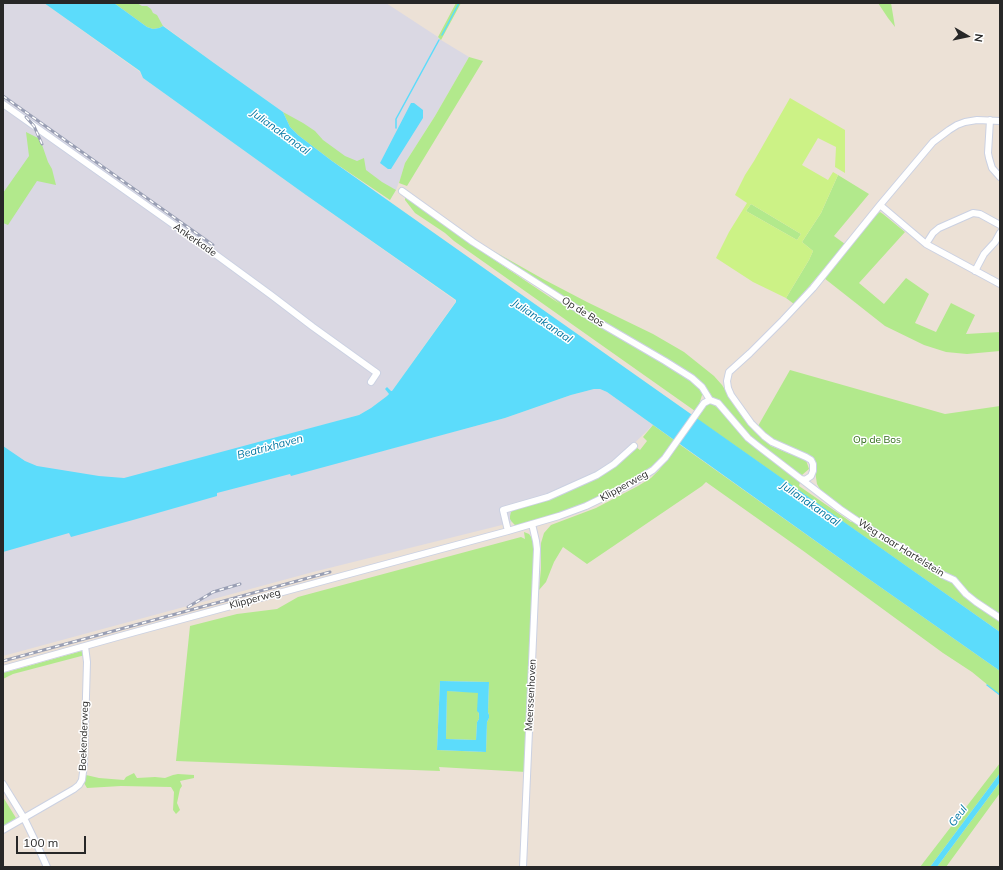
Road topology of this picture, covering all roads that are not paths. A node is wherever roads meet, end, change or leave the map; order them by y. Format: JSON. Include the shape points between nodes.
{"nodes":[{"id":1,"x":3,"y":104,"type":"edge"},
{"id":2,"x":990,"y":120,"type":"junction"},
{"id":3,"x":1000,"y":121,"type":"edge"},
{"id":4,"x":1000,"y":177,"type":"edge"},
{"id":5,"x":402,"y":191,"type":"dead end"},
{"id":6,"x":880,"y":205,"type":"junction"},
{"id":7,"x":1000,"y":224,"type":"edge"},
{"id":8,"x":1000,"y":233,"type":"edge"},
{"id":9,"x":926,"y":244,"type":"junction"},
{"id":10,"x":975,"y":271,"type":"junction"},
{"id":11,"x":1000,"y":284,"type":"edge"},
{"id":12,"x":371,"y":382,"type":"dead end"},
{"id":13,"x":710,"y":400,"type":"junction"},
{"id":14,"x":634,"y":446,"type":"dead end"},
{"id":15,"x":802,"y":479,"type":"junction"},
{"id":16,"x":532,"y":524,"type":"junction"},
{"id":17,"x":508,"y":531,"type":"junction"},
{"id":18,"x":1000,"y":618,"type":"edge"},
{"id":19,"x":85,"y":646,"type":"junction"},
{"id":20,"x":3,"y":669,"type":"edge"},
{"id":21,"x":3,"y":784,"type":"edge"},
{"id":22,"x":24,"y":818,"type":"junction"},
{"id":23,"x":3,"y":830,"type":"edge"},
{"id":24,"x":47,"y":867,"type":"edge"},
{"id":25,"x":523,"y":867,"type":"edge"}],
"edges":[{"from":1,"to":12,"type":"street","name":"Ankerkade","via":[[222,259],[377,373]]},
{"from":2,"to":3,"type":"street"},
{"from":2,"to":4,"type":"street","via":[[988,153],[992,168]]},
{"from":2,"to":6,"type":"street","via":[[971,120],[941,135]]},
{"from":5,"to":13,"type":"street","name":"Op de Bos","via":[[473,242],[593,319],[692,378],[702,387]]},
{"from":6,"to":9,"type":"street"},
{"from":6,"to":15,"type":"street","via":[[813,288],[784,320],[729,372],[727,377],[731,395],[764,436],[811,460],[812,476]]},
{"from":7,"to":9,"type":"street","via":[[973,213],[939,228]]},
{"from":8,"to":10,"type":"street"},
{"from":9,"to":10,"type":"street"},
{"from":10,"to":11,"type":"street"},
{"from":13,"to":15,"type":"street","name":"Op de Bos","via":[[718,403],[748,438]]},
{"from":13,"to":16,"type":"street","name":"Klipperweg","via":[[704,403],[665,458],[653,470],[586,506]]},
{"from":14,"to":17,"type":"street","via":[[597,475],[548,497],[503,510]]},
{"from":15,"to":18,"type":"street","name":"Weg naar Hartelstein","via":[[862,524],[954,580],[966,594]]},
{"from":16,"to":17,"type":"street","name":"Klipperweg"},
{"from":16,"to":25,"type":"street","name":"Meerssenhoven","via":[[537,549]]},
{"from":17,"to":19,"type":"street","name":"Klipperweg"},
{"from":19,"to":20,"type":"street","name":"Klipperweg"},
{"from":19,"to":22,"type":"street","name":"Boekenderweg","via":[[87,662],[82,780],[74,789]]},
{"from":21,"to":22,"type":"street"},
{"from":22,"to":23,"type":"street","name":"Boekenderweg"},
{"from":22,"to":24,"type":"street"}]}
